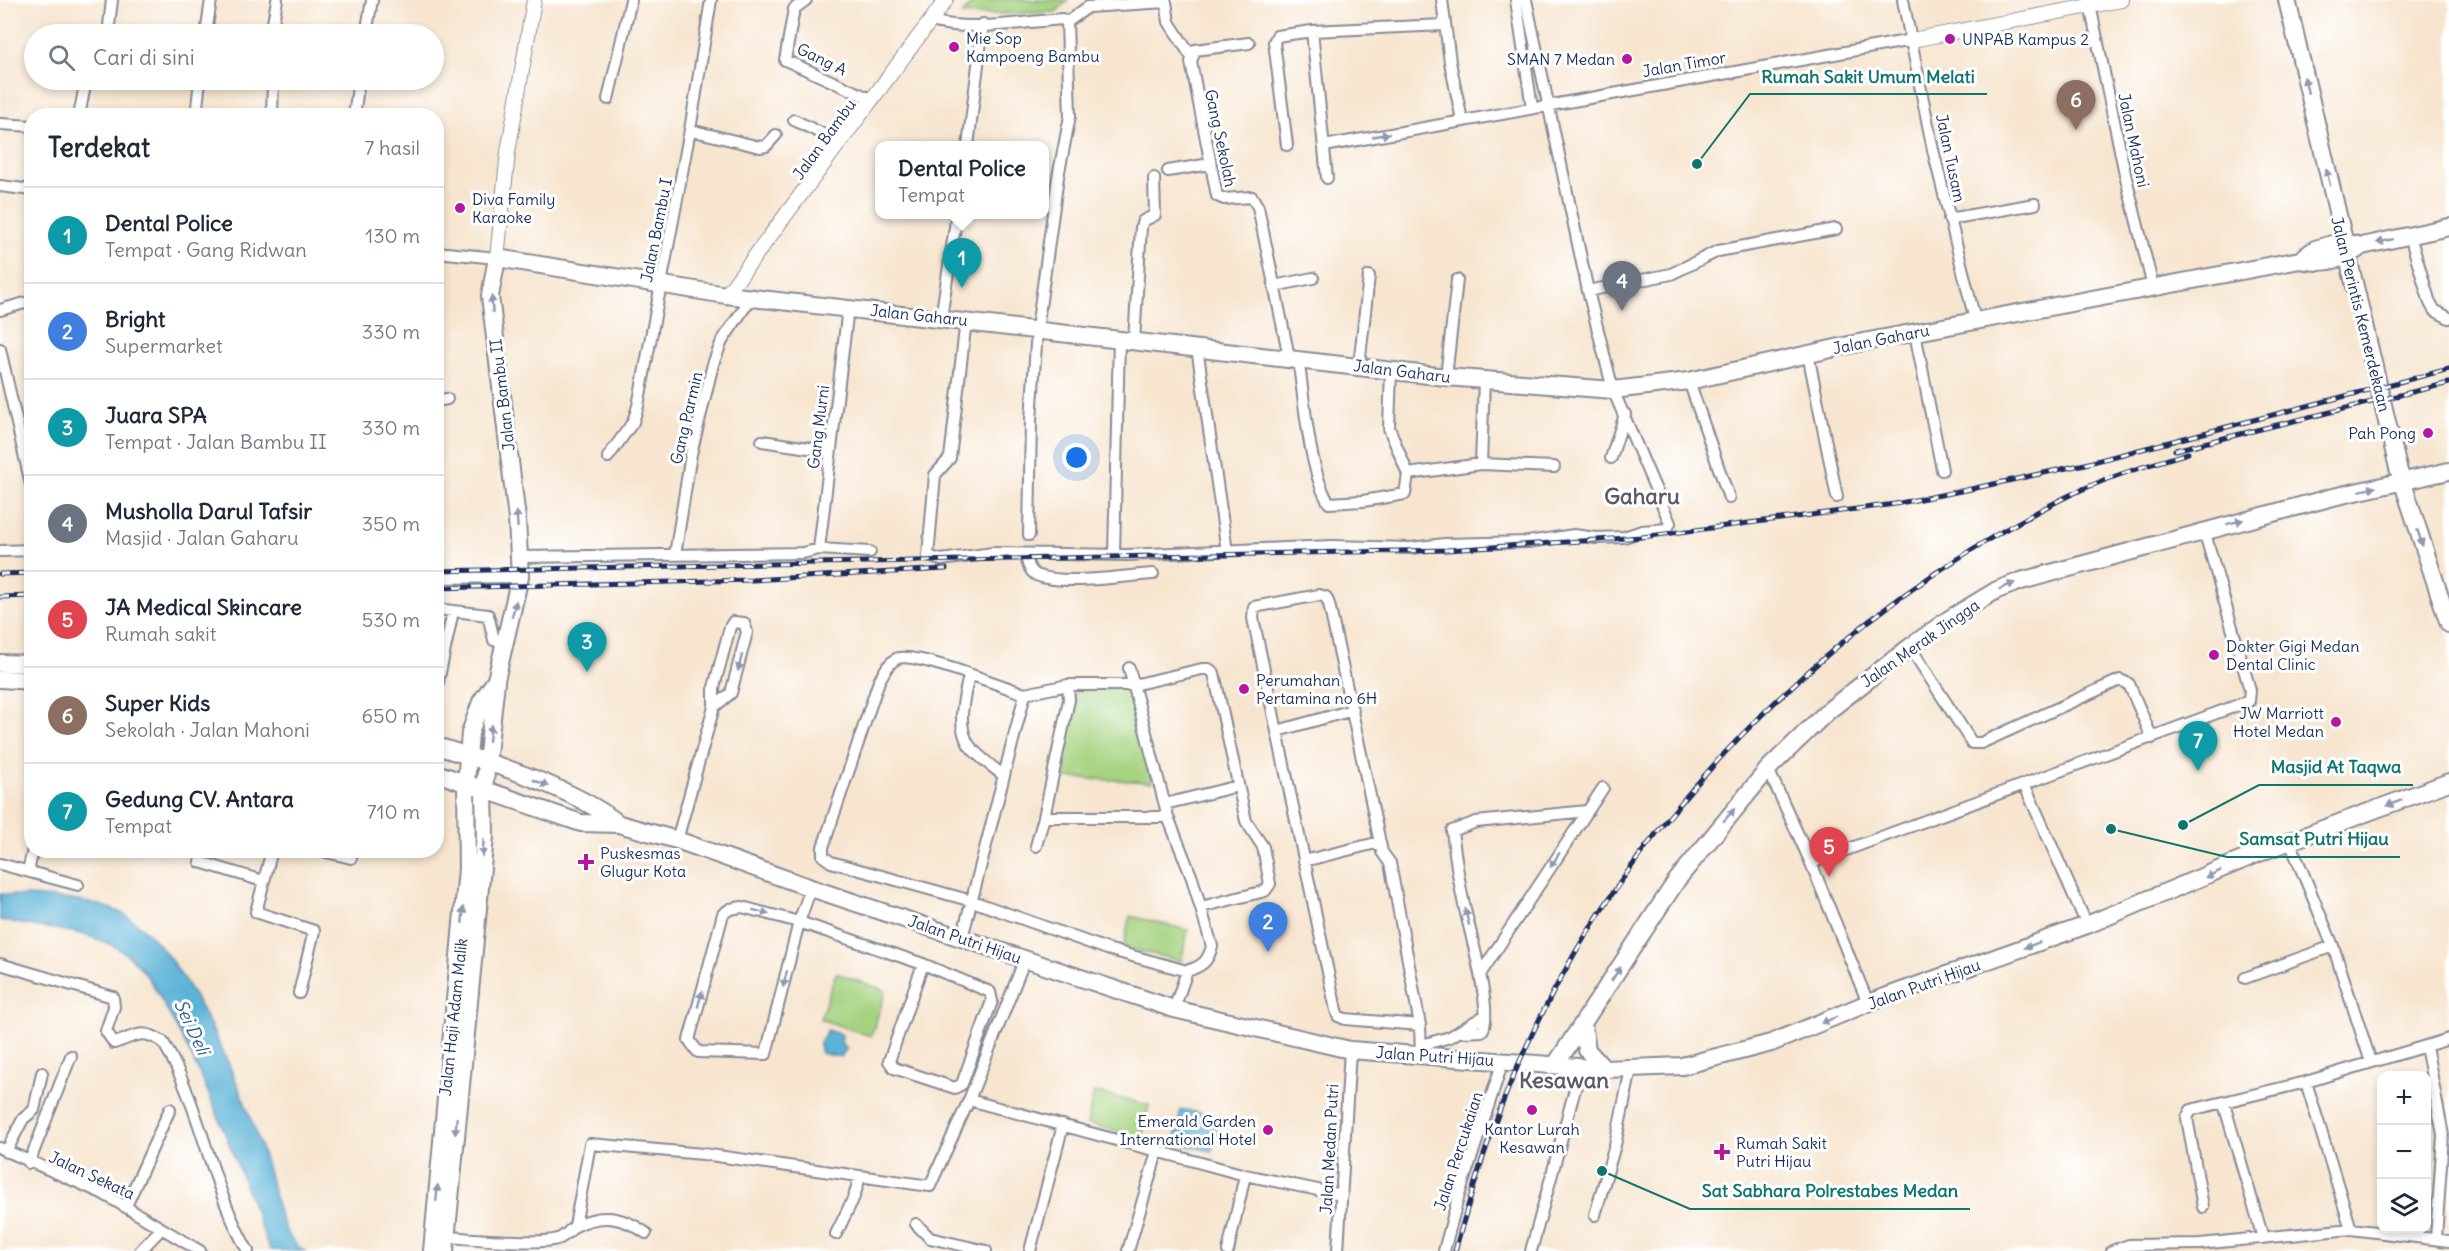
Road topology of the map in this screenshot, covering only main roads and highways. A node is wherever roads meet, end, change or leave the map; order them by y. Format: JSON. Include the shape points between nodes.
{"nodes":[{"id":1,"x":2287,"y":0,"type":"edge"},
{"id":2,"x":2449,"y":227,"type":"edge"},
{"id":3,"x":2346,"y":250,"type":"junction"},
{"id":4,"x":497,"y":258,"type":"joint"},
{"id":5,"x":2449,"y":471,"type":"edge"},
{"id":6,"x":2402,"y":482,"type":"junction"},
{"id":7,"x":2449,"y":624,"type":"edge"},
{"id":8,"x":0,"y":663,"type":"edge"},
{"id":9,"x":24,"y":664,"type":"edge"},
{"id":10,"x":0,"y":679,"type":"edge"},
{"id":11,"x":24,"y":680,"type":"edge"},
{"id":12,"x":496,"y":680,"type":"junction"},
{"id":13,"x":470,"y":733,"type":"junction"},
{"id":14,"x":444,"y":738,"type":"edge"},
{"id":15,"x":444,"y":748,"type":"edge"},
{"id":16,"x":468,"y":755,"type":"junction"},
{"id":17,"x":487,"y":762,"type":"junction"},
{"id":18,"x":444,"y":776,"type":"edge"},
{"id":19,"x":2449,"y":782,"type":"edge"},
{"id":20,"x":466,"y":783,"type":"junction"},
{"id":21,"x":484,"y":790,"type":"junction"},
{"id":22,"x":619,"y":824,"type":"junction"},
{"id":23,"x":1583,"y":1023,"type":"junction"},
{"id":24,"x":1556,"y":1064,"type":"junction"},
{"id":25,"x":1604,"y":1069,"type":"junction"},
{"id":26,"x":445,"y":1244,"type":"edge"},
{"id":27,"x":432,"y":1251,"type":"edge"}],
"edges":[{"from":3,"to":1,"type":"main road","name":"Jalan Perintis Kemerdekaan","one_way":true},
{"from":2,"to":3,"type":"main road","name":"Jalan Gaharu","one_way":true},
{"from":3,"to":4,"type":"main road","name":"Jalan Gaharu","via":[[2315,263],[2300,260],[1975,320],[1689,381],[1613,390],[1446,377],[741,297]]},
{"from":3,"to":6,"type":"main road","name":"Jalan Perintis Kemerdekaan"},
{"from":12,"to":4,"type":"main road","name":"Jalan Bambu II","one_way":true,"via":[[520,577],[490,296]]},
{"from":5,"to":6,"type":"main road","name":"Jalan Merak Jingga"},
{"from":6,"to":7,"type":"main road","name":"Jalan Perintis Kemerdekaan","one_way":true},
{"from":23,"to":6,"type":"main road","name":"Jalan Merak Jingga","one_way":true,"via":[[1677,880],[1768,769],[1828,711],[1949,619],[2013,584],[2333,496]]},
{"from":8,"to":9,"type":"main road"},
{"from":10,"to":11,"type":"main road"},
{"from":12,"to":13,"type":"main road","name":"Jalan Bambu II"},
{"from":17,"to":12,"type":"main road","one_way":true},
{"from":13,"to":14,"type":"main road"},
{"from":13,"to":16,"type":"main road","name":"Jalan Bambu II"},
{"from":15,"to":16,"type":"main road","name":"Jalan Putri Hijau"},
{"from":16,"to":17,"type":"main road","name":"Jalan Putri Hijau"},
{"from":16,"to":20,"type":"main road","name":"Jalan Bambu II"},
{"from":17,"to":21,"type":"main road"},
{"from":17,"to":22,"type":"main road","name":"Jalan Putri Hijau","one_way":true,"via":[[571,796]]},
{"from":18,"to":20,"type":"main road","name":"Jalan Putri Hijau"},
{"from":19,"to":25,"type":"main road","name":"Jalan Putri Hijau","one_way":true,"via":[[2087,925],[1770,1043],[1682,1066]]},
{"from":20,"to":21,"type":"main road","name":"Jalan Putri Hijau"},
{"from":27,"to":20,"type":"main road","name":"Jalan Haji Adam Malik","one_way":true,"via":[[468,868]]},
{"from":21,"to":22,"type":"main road","name":"Jalan Putri Hijau","via":[[581,823]]},
{"from":21,"to":26,"type":"main road","name":"Jalan Haji Adam Malik","one_way":true,"via":[[485,836]]},
{"from":22,"to":24,"type":"main road","name":"Jalan Putri Hijau","via":[[677,840],[1174,1009],[1350,1050],[1421,1050]]},
{"from":23,"to":24,"type":"main road","name":"Jalan Merak Jingga"},
{"from":23,"to":25,"type":"main road","via":[[1587,1050]]},
{"from":24,"to":25,"type":"main road","name":"Jalan Putri Hijau"}]}
